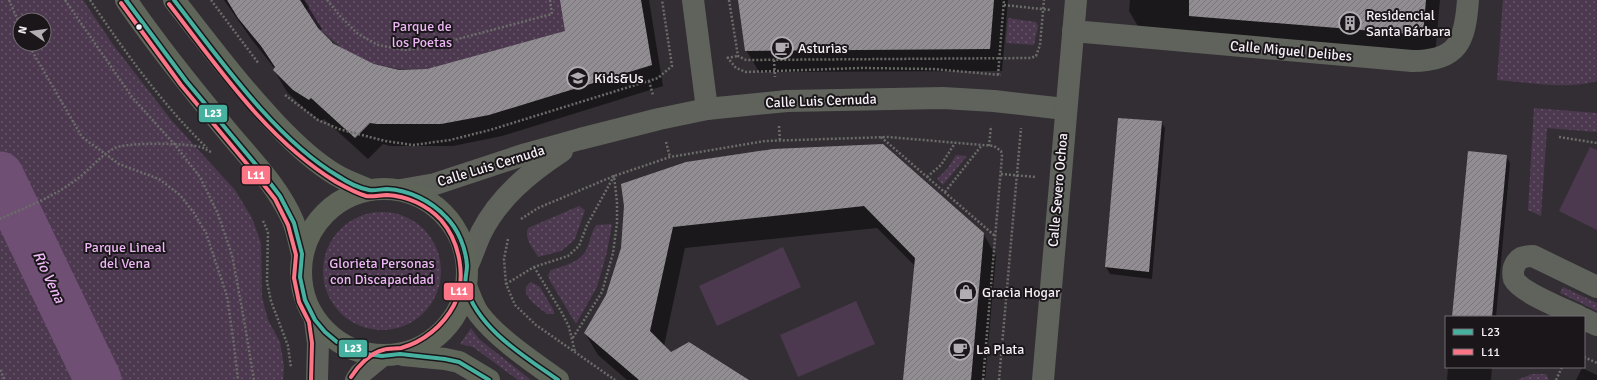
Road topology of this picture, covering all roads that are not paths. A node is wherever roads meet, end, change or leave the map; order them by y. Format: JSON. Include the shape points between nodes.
{"nodes":[{"id":1,"x":126,"y":0,"type":"edge"},
{"id":2,"x":174,"y":0,"type":"edge"},
{"id":3,"x":693,"y":0,"type":"edge"},
{"id":4,"x":1468,"y":0,"type":"edge"},
{"id":5,"x":1067,"y":5,"type":"edge"},
{"id":6,"x":1073,"y":31,"type":"junction"},
{"id":7,"x":707,"y":109,"type":"junction"},
{"id":8,"x":1066,"y":109,"type":"junction"},
{"id":9,"x":580,"y":139,"type":"junction"},
{"id":10,"x":369,"y":190,"type":"junction"},
{"id":11,"x":401,"y":190,"type":"junction"},
{"id":12,"x":302,"y":254,"type":"junction"},
{"id":13,"x":466,"y":276,"type":"junction"},
{"id":14,"x":1597,"y":287,"type":"edge"},
{"id":15,"x":1578,"y":316,"type":"edge"},
{"id":16,"x":1585,"y":319,"type":"edge"},
{"id":17,"x":315,"y":320,"type":"junction"},
{"id":18,"x":1597,"y":324,"type":"edge"},
{"id":19,"x":391,"y":355,"type":"junction"},
{"id":20,"x":317,"y":380,"type":"edge"},
{"id":21,"x":356,"y":380,"type":"edge"},
{"id":22,"x":489,"y":380,"type":"edge"},
{"id":23,"x":558,"y":380,"type":"edge"},
{"id":24,"x":1043,"y":380,"type":"edge"}],
"edges":[{"from":1,"to":12,"type":"main road","via":[[186,81],[280,196],[294,223]]},
{"from":2,"to":10,"type":"main road","via":[[224,64],[290,138],[336,175]]},
{"from":3,"to":7,"type":"street"},
{"from":4,"to":6,"type":"street","name":"Calle Miguel Delibes","via":[[1467,22],[1456,48],[1448,55],[1427,61]]},
{"from":5,"to":6,"type":"street","name":"Calle Severo Ochoa"},
{"from":6,"to":8,"type":"street","name":"Calle Severo Ochoa"},
{"from":7,"to":8,"type":"street","name":"Calle Luis Cernuda","via":[[787,101],[936,98]]},
{"from":7,"to":9,"type":"street","name":"Calle Luis Cernuda"},
{"from":8,"to":24,"type":"street","name":"Calle Severo Ochoa"},
{"from":9,"to":11,"type":"street","name":"Calle Luis Cernuda","via":[[435,184]]},
{"from":9,"to":13,"type":"street","name":"Calle Luis Cernuda","via":[[540,165],[502,202],[482,232]]},
{"from":10,"to":11,"type":"main road"},
{"from":10,"to":12,"type":"main road","via":[[354,194],[326,212],[315,224]]},
{"from":11,"to":13,"type":"main road","via":[[433,205],[457,232],[464,249]]},
{"from":12,"to":17,"type":"main road","via":[[300,277],[305,300]]},
{"from":13,"to":19,"type":"main road","via":[[460,305],[450,322],[436,337],[419,348]]},
{"from":13,"to":23,"type":"main road","via":[[478,313],[486,323]]},
{"from":14,"to":15,"type":"street","via":[[1533,256],[1518,259],[1513,268],[1514,278],[1519,285],[1527,292]]},
{"from":16,"to":18,"type":"street"},
{"from":17,"to":19,"type":"main road","via":[[337,342],[351,349],[366,354]]},
{"from":17,"to":20,"type":"street","via":[[318,343]]},
{"from":19,"to":21,"type":"street","via":[[360,374]]},
{"from":19,"to":22,"type":"main road","via":[[459,362]]}]}
